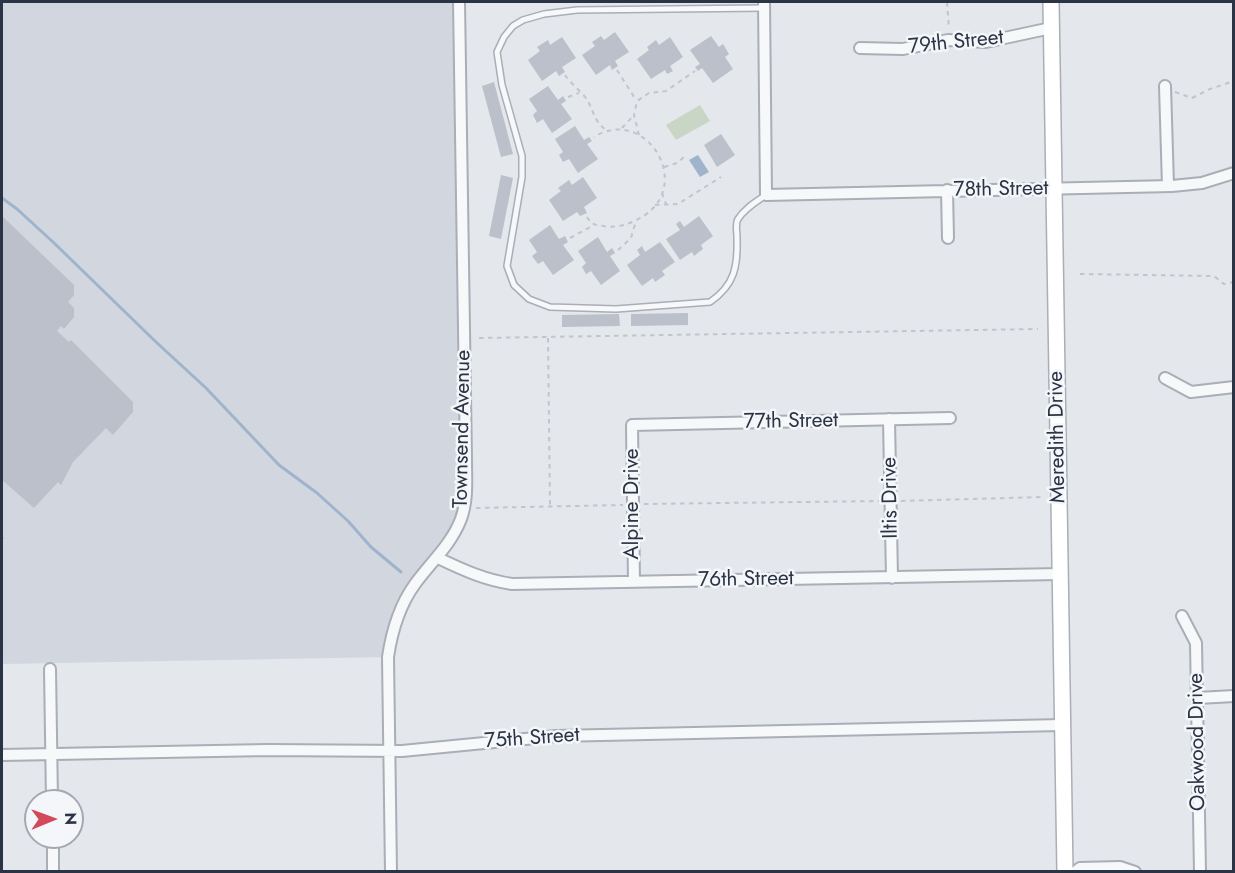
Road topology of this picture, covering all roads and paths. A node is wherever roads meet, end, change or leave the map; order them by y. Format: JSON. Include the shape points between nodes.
{"nodes":[{"id":1,"x":459,"y":2,"type":"edge"},
{"id":2,"x":947,"y":2,"type":"edge"},
{"id":3,"x":1051,"y":2,"type":"edge"},
{"id":4,"x":764,"y":5,"type":"edge"},
{"id":5,"x":1051,"y":28,"type":"junction"},
{"id":6,"x":949,"y":40,"type":"junction"},
{"id":7,"x":860,"y":48,"type":"dead end"},
{"id":8,"x":617,"y":70,"type":"dead end"},
{"id":9,"x":695,"y":71,"type":"dead end"},
{"id":10,"x":565,"y":75,"type":"dead end"},
{"id":11,"x":1233,"y":81,"type":"edge"},
{"id":12,"x":1165,"y":86,"type":"joint"},
{"id":13,"x":579,"y":93,"type":"junction"},
{"id":14,"x":567,"y":97,"type":"dead end"},
{"id":15,"x":637,"y":100,"type":"junction"},
{"id":16,"x":634,"y":115,"type":"junction"},
{"id":17,"x":621,"y":129,"type":"junction"},
{"id":18,"x":606,"y":130,"type":"junction"},
{"id":19,"x":639,"y":136,"type":"junction"},
{"id":20,"x":594,"y":137,"type":"dead end"},
{"id":21,"x":684,"y":157,"type":"dead end"},
{"id":22,"x":664,"y":167,"type":"junction"},
{"id":23,"x":1233,"y":173,"type":"edge"},
{"id":24,"x":721,"y":177,"type":"dead end"},
{"id":25,"x":1168,"y":186,"type":"junction"},
{"id":26,"x":1054,"y":189,"type":"junction"},
{"id":27,"x":947,"y":190,"type":"junction"},
{"id":28,"x":662,"y":194,"type":"junction"},
{"id":29,"x":766,"y":195,"type":"junction"},
{"id":30,"x":666,"y":204,"type":"junction"},
{"id":31,"x":655,"y":206,"type":"junction"},
{"id":32,"x":587,"y":217,"type":"dead end"},
{"id":33,"x":636,"y":221,"type":"junction"},
{"id":34,"x":594,"y":225,"type":"junction"},
{"id":35,"x":570,"y":238,"type":"dead end"},
{"id":36,"x":948,"y":238,"type":"dead end"},
{"id":37,"x":618,"y":250,"type":"dead end"},
{"id":38,"x":1080,"y":274,"type":"dead end"},
{"id":39,"x":1233,"y":282,"type":"edge"},
{"id":40,"x":1038,"y":329,"type":"dead end"},
{"id":41,"x":479,"y":338,"type":"dead end"},
{"id":42,"x":548,"y":338,"type":"junction"},
{"id":43,"x":1165,"y":378,"type":"dead end"},
{"id":44,"x":1233,"y":387,"type":"edge"},
{"id":45,"x":951,"y":418,"type":"dead end"},
{"id":46,"x":889,"y":419,"type":"junction"},
{"id":47,"x":632,"y":425,"type":"joint"},
{"id":48,"x":1041,"y":497,"type":"dead end"},
{"id":49,"x":891,"y":502,"type":"junction"},
{"id":50,"x":633,"y":504,"type":"junction"},
{"id":51,"x":550,"y":506,"type":"junction"},
{"id":52,"x":464,"y":508,"type":"junction"},
{"id":53,"x":438,"y":558,"type":"junction"},
{"id":54,"x":1060,"y":574,"type":"junction"},
{"id":55,"x":892,"y":578,"type":"junction"},
{"id":56,"x":634,"y":582,"type":"junction"},
{"id":57,"x":1182,"y":616,"type":"dead end"},
{"id":58,"x":50,"y":669,"type":"dead end"},
{"id":59,"x":1233,"y":696,"type":"edge"},
{"id":60,"x":1198,"y":698,"type":"junction"},
{"id":61,"x":1062,"y":725,"type":"junction"},
{"id":62,"x":388,"y":751,"type":"junction"},
{"id":63,"x":51,"y":754,"type":"junction"},
{"id":64,"x":2,"y":755,"type":"edge"},
{"id":65,"x":52,"y":789,"type":"edge"},
{"id":66,"x":52,"y":849,"type":"edge"},
{"id":67,"x":53,"y":872,"type":"edge"},
{"id":68,"x":391,"y":872,"type":"edge"},
{"id":69,"x":1065,"y":872,"type":"edge"},
{"id":70,"x":1075,"y":872,"type":"edge"},
{"id":71,"x":1135,"y":872,"type":"edge"},
{"id":72,"x":1200,"y":872,"type":"edge"}],
"edges":[{"from":1,"to":52,"type":"street","name":"Townsend Avenue"},
{"from":2,"to":6,"type":"path"},
{"from":3,"to":5,"type":"main road","name":"Meredith Drive"},
{"from":4,"to":29,"type":"street"},
{"from":4,"to":29,"type":"lane","via":[[577,10],[544,14],[513,26],[497,52],[522,156],[507,266],[521,292],[550,307],[616,309],[710,302],[722,294],[735,269],[736,222]]},
{"from":5,"to":6,"type":"street","name":"79th Street","via":[[986,42]]},
{"from":5,"to":26,"type":"main road","name":"Meredith Drive"},
{"from":6,"to":7,"type":"street","name":"79th Street","via":[[903,49]]},
{"from":8,"to":15,"type":"path"},
{"from":9,"to":15,"type":"path","via":[[666,91]]},
{"from":10,"to":13,"type":"path"},
{"from":11,"to":12,"type":"path","via":[[1192,98]]},
{"from":12,"to":25,"type":"street"},
{"from":13,"to":14,"type":"path"},
{"from":13,"to":18,"type":"path"},
{"from":15,"to":16,"type":"path"},
{"from":16,"to":17,"type":"path"},
{"from":16,"to":19,"type":"path"},
{"from":17,"to":18,"type":"path"},
{"from":17,"to":19,"type":"path"},
{"from":18,"to":20,"type":"path"},
{"from":19,"to":22,"type":"path","via":[[650,144]]},
{"from":21,"to":22,"type":"path"},
{"from":22,"to":28,"type":"path","via":[[666,183]]},
{"from":23,"to":25,"type":"street","name":"78th Street","via":[[1202,183]]},
{"from":24,"to":30,"type":"path","via":[[683,201]]},
{"from":25,"to":26,"type":"street","name":"78th Street"},
{"from":26,"to":27,"type":"street","name":"78th Street"},
{"from":26,"to":54,"type":"main road","name":"Meredith Drive"},
{"from":27,"to":29,"type":"street","name":"78th Street"},
{"from":27,"to":36,"type":"street"},
{"from":28,"to":30,"type":"path"},
{"from":28,"to":31,"type":"path"},
{"from":30,"to":31,"type":"path"},
{"from":31,"to":33,"type":"path"},
{"from":32,"to":34,"type":"path"},
{"from":33,"to":34,"type":"path","via":[[617,226]]},
{"from":33,"to":37,"type":"path","via":[[631,238]]},
{"from":34,"to":35,"type":"path"},
{"from":38,"to":39,"type":"path","via":[[1214,276],[1224,284]]},
{"from":40,"to":42,"type":"path"},
{"from":41,"to":42,"type":"path"},
{"from":42,"to":51,"type":"path"},
{"from":43,"to":44,"type":"street","via":[[1191,392]]},
{"from":45,"to":46,"type":"street","name":"77th Street"},
{"from":46,"to":47,"type":"street","name":"77th Street"},
{"from":46,"to":49,"type":"street","name":"Iltis Drive"},
{"from":47,"to":50,"type":"street","name":"Alpine Drive"},
{"from":48,"to":49,"type":"path"},
{"from":49,"to":50,"type":"path"},
{"from":49,"to":55,"type":"street","name":"Iltis Drive"},
{"from":50,"to":51,"type":"path"},
{"from":50,"to":56,"type":"street","name":"Alpine Drive"},
{"from":51,"to":52,"type":"path"},
{"from":52,"to":53,"type":"street","name":"Townsend Avenue"},
{"from":53,"to":56,"type":"street","name":"76th Street","via":[[472,575],[512,584]]},
{"from":53,"to":62,"type":"street","name":"Townsend Avenue","via":[[402,605],[391,634]]},
{"from":54,"to":55,"type":"street","name":"76th Street"},
{"from":54,"to":61,"type":"main road","name":"Meredith Drive"},
{"from":55,"to":56,"type":"street","name":"76th Street"},
{"from":57,"to":60,"type":"street","name":"Oakwood Drive","via":[[1196,642]]},
{"from":58,"to":63,"type":"street"},
{"from":59,"to":60,"type":"street"},
{"from":60,"to":72,"type":"street","name":"Oakwood Drive"},
{"from":61,"to":62,"type":"street","name":"75th Street","via":[[556,736]]},
{"from":61,"to":69,"type":"main road","name":"Meredith Drive"},
{"from":62,"to":63,"type":"street","name":"75th Street"},
{"from":62,"to":68,"type":"street","name":"Townsend Avenue"},
{"from":63,"to":64,"type":"street","name":"75th Street"},
{"from":63,"to":65,"type":"street"},
{"from":66,"to":67,"type":"street"},
{"from":70,"to":71,"type":"street","via":[[1080,868],[1120,867]]}]}
